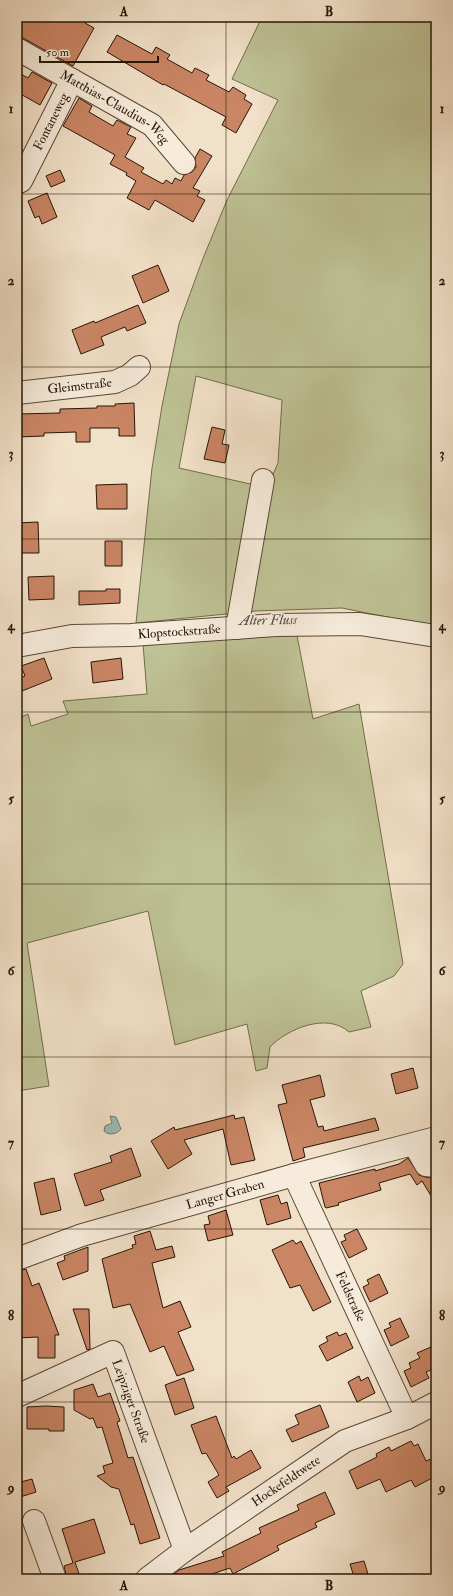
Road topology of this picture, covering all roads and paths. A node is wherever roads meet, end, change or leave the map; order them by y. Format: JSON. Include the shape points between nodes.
{"nodes":[{"id":1,"x":17,"y":50,"type":"edge"},
{"id":2,"x":72,"y":80,"type":"junction"},
{"id":3,"x":184,"y":163,"type":"dead end"},
{"id":4,"x":17,"y":183,"type":"edge"},
{"id":5,"x":139,"y":367,"type":"dead end"},
{"id":6,"x":17,"y":393,"type":"edge"},
{"id":7,"x":263,"y":480,"type":"dead end"},
{"id":8,"x":237,"y":628,"type":"junction"},
{"id":9,"x":436,"y":636,"type":"edge"},
{"id":10,"x":17,"y":646,"type":"edge"},
{"id":11,"x":436,"y":1138,"type":"edge"},
{"id":12,"x":414,"y":1144,"type":"junction"},
{"id":13,"x":436,"y":1166,"type":"edge"},
{"id":14,"x":294,"y":1175,"type":"junction"},
{"id":15,"x":17,"y":1259,"type":"edge"},
{"id":16,"x":17,"y":1396,"type":"edge"},
{"id":17,"x":436,"y":1403,"type":"edge"},
{"id":18,"x":407,"y":1418,"type":"junction"},
{"id":19,"x":34,"y":1522,"type":"dead end"},
{"id":20,"x":185,"y":1550,"type":"junction"},
{"id":21,"x":55,"y":1579,"type":"edge"},
{"id":22,"x":147,"y":1579,"type":"edge"}],
"edges":[{"from":1,"to":2,"type":"street","name":"Matthias-Claudius-Weg"},
{"from":2,"to":3,"type":"street","name":"Matthias-Claudius-Weg","via":[[152,125]]},
{"from":2,"to":4,"type":"street","name":"Fontaneweg","via":[[21,181]]},
{"from":5,"to":6,"type":"street","name":"Gleimstraße","via":[[130,375],[115,382]]},
{"from":7,"to":8,"type":"street"},
{"from":8,"to":9,"type":"street","name":"Klopstockstraße","via":[[360,624]]},
{"from":8,"to":10,"type":"street","name":"Klopstockstraße","via":[[72,636]]},
{"from":11,"to":12,"type":"street","name":"Langer Graben"},
{"from":12,"to":13,"type":"street","via":[[426,1165]]},
{"from":12,"to":14,"type":"street","name":"Langer Graben"},
{"from":14,"to":15,"type":"street","name":"Langer Graben","via":[[82,1235]]},
{"from":14,"to":18,"type":"street","name":"Feldstraße"},
{"from":16,"to":20,"type":"street","name":"Leipziger Straße","via":[[113,1352]]},
{"from":17,"to":18,"type":"street","name":"Hockefeldtwete"},
{"from":18,"to":20,"type":"street","name":"Hockefeldtwete","via":[[345,1441]]},
{"from":19,"to":21,"type":"street"},
{"from":20,"to":22,"type":"street","name":"Hockefeldtwete"}]}
